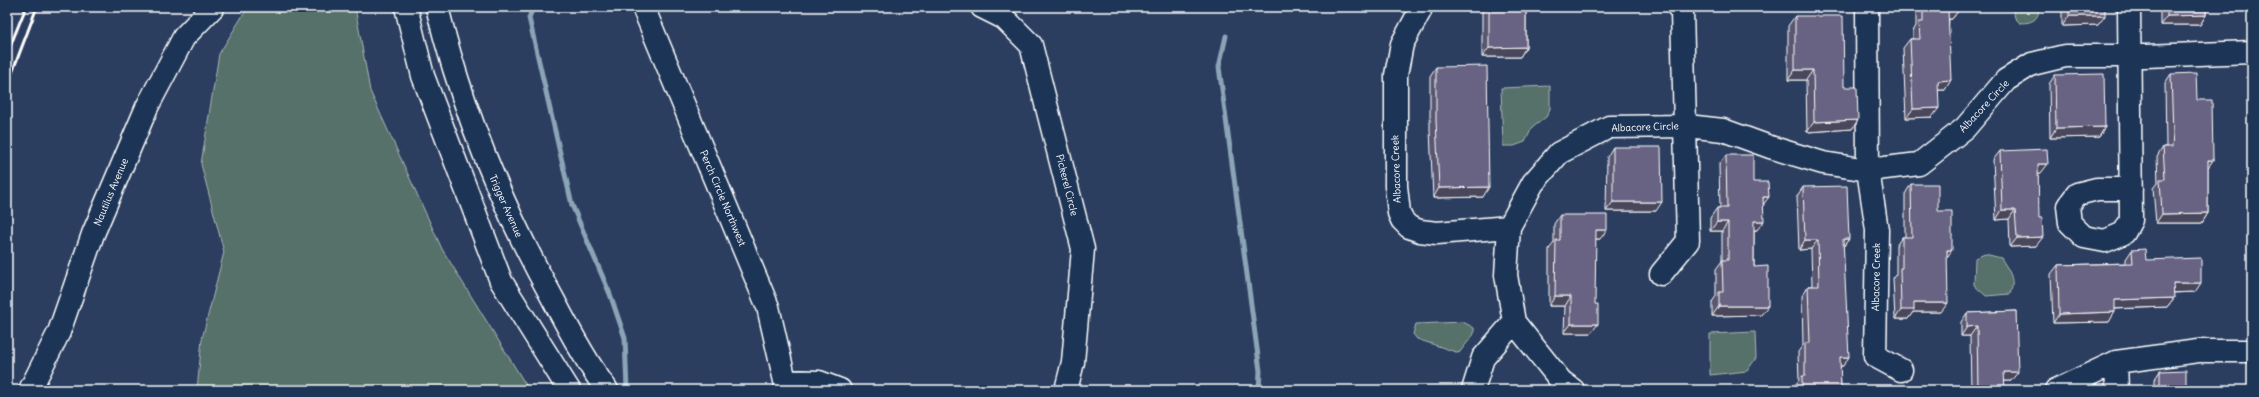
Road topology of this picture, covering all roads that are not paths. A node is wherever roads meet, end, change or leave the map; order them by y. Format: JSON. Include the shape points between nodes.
{"nodes":[{"id":1,"x":213,"y":7,"type":"edge"},
{"id":2,"x":406,"y":7,"type":"edge"},
{"id":3,"x":437,"y":7,"type":"edge"},
{"id":4,"x":643,"y":7,"type":"edge"},
{"id":5,"x":982,"y":7,"type":"edge"},
{"id":6,"x":1678,"y":7,"type":"edge"},
{"id":7,"x":1867,"y":7,"type":"edge"},
{"id":8,"x":2129,"y":7,"type":"edge"},
{"id":9,"x":1420,"y":11,"type":"dead end"},
{"id":10,"x":2252,"y":52,"type":"edge"},
{"id":11,"x":2130,"y":56,"type":"junction"},
{"id":12,"x":1687,"y":126,"type":"junction"},
{"id":13,"x":1868,"y":170,"type":"junction"},
{"id":14,"x":2131,"y":189,"type":"dead end"},
{"id":15,"x":1509,"y":227,"type":"junction"},
{"id":16,"x":1661,"y":274,"type":"dead end"},
{"id":17,"x":1514,"y":322,"type":"junction"},
{"id":18,"x":2252,"y":351,"type":"edge"},
{"id":19,"x":2116,"y":362,"type":"junction"},
{"id":20,"x":1901,"y":370,"type":"dead end"},
{"id":21,"x":780,"y":385,"type":"edge"},
{"id":22,"x":30,"y":390,"type":"edge"},
{"id":23,"x":568,"y":390,"type":"edge"},
{"id":24,"x":607,"y":390,"type":"edge"},
{"id":25,"x":840,"y":390,"type":"edge"},
{"id":26,"x":1066,"y":390,"type":"edge"},
{"id":27,"x":1473,"y":390,"type":"edge"},
{"id":28,"x":1572,"y":390,"type":"edge"},
{"id":29,"x":2056,"y":390,"type":"edge"},
{"id":30,"x":2117,"y":390,"type":"edge"}],
"edges":[{"from":1,"to":22,"type":"street","name":"Nautilus Avenue","via":[[184,37],[147,107],[93,234],[59,332]]},
{"from":2,"to":23,"type":"street","via":[[423,76],[501,281]]},
{"from":3,"to":24,"type":"street","name":"Trigger Avenue","via":[[448,52],[483,153],[526,251]]},
{"from":4,"to":21,"type":"street","name":"Perch Circle Northwest","via":[[768,307]]},
{"from":5,"to":26,"type":"street","name":"Pickerel Circle","via":[[1004,18],[1031,45],[1083,249],[1073,362]]},
{"from":6,"to":12,"type":"street","via":[[1682,11]]},
{"from":7,"to":13,"type":"street"},
{"from":8,"to":11,"type":"street"},
{"from":9,"to":15,"type":"street","name":"Albacore Creek","via":[[1402,44],[1396,75],[1396,186],[1399,213],[1409,227],[1420,231],[1437,233]]},
{"from":10,"to":11,"type":"street","name":"Albacore Circle"},
{"from":11,"to":13,"type":"street","name":"Albacore Circle","via":[[2065,56],[2032,64],[2006,80],[1965,128],[1919,164]]},
{"from":11,"to":14,"type":"street"},
{"from":12,"to":13,"type":"street","name":"Albacore Circle","via":[[1724,130],[1823,163]]},
{"from":12,"to":15,"type":"street","name":"Albacore Circle","via":[[1609,127],[1559,153],[1534,183]]},
{"from":12,"to":16,"type":"street","via":[[1688,241]]},
{"from":13,"to":20,"type":"street","name":"Albacore Creek","via":[[1877,230],[1875,356]]},
{"from":15,"to":17,"type":"street","name":"Albacore Circle","via":[[1506,275]]},
{"from":17,"to":27,"type":"street","via":[[1483,358]]},
{"from":17,"to":28,"type":"street","name":"Albacore Circle"},
{"from":18,"to":19,"type":"street","via":[[2198,351]]},
{"from":19,"to":29,"type":"street"},
{"from":19,"to":30,"type":"street"},
{"from":21,"to":25,"type":"street","via":[[819,382]]}]}
